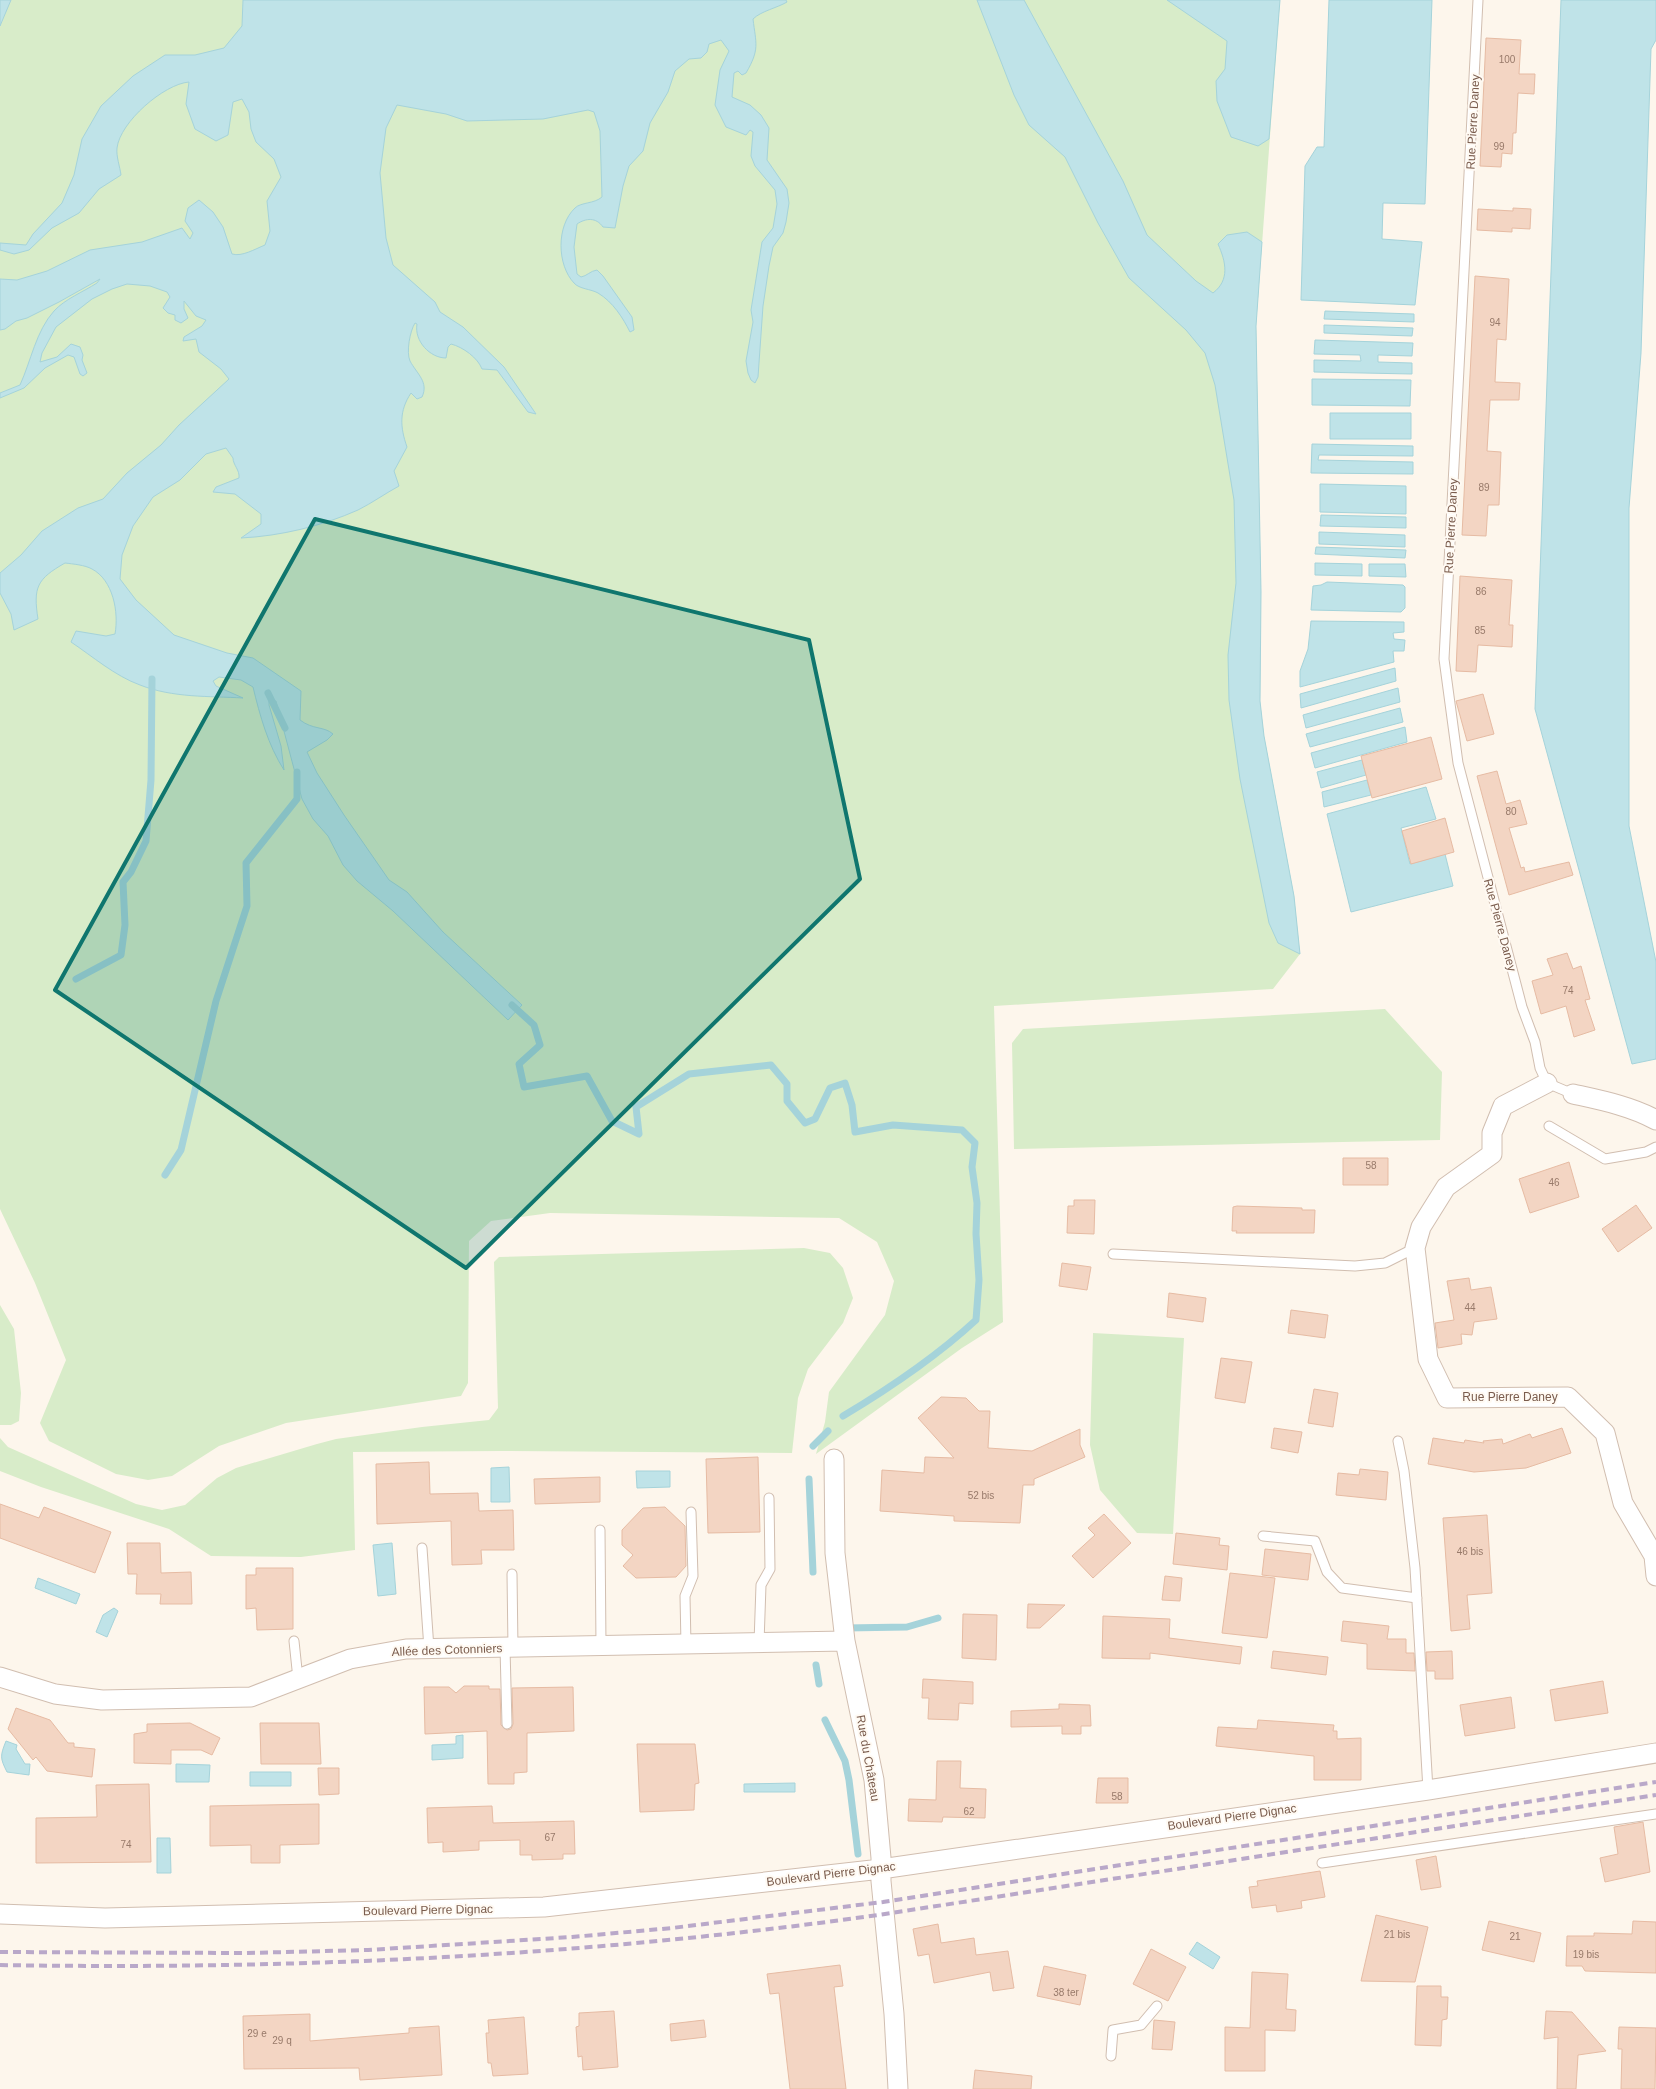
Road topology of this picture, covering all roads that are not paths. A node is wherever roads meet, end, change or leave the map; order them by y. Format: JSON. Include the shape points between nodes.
{"nodes":[{"id":1,"x":1478,"y":0,"type":"edge"},
{"id":2,"x":1547,"y":1083,"type":"junction"},
{"id":3,"x":1573,"y":1094,"type":"joint"},
{"id":4,"x":1656,"y":1120,"type":"edge"},
{"id":5,"x":1549,"y":1126,"type":"dead end"},
{"id":6,"x":1656,"y":1147,"type":"edge"},
{"id":7,"x":1415,"y":1248,"type":"junction"},
{"id":8,"x":1113,"y":1254,"type":"dead end"},
{"id":9,"x":1398,"y":1441,"type":"dead end"},
{"id":10,"x":834,"y":1459,"type":"dead end"},
{"id":11,"x":769,"y":1498,"type":"dead end"},
{"id":12,"x":691,"y":1512,"type":"dead end"},
{"id":13,"x":600,"y":1530,"type":"dead end"},
{"id":14,"x":1263,"y":1536,"type":"dead end"},
{"id":15,"x":422,"y":1548,"type":"dead end"},
{"id":16,"x":512,"y":1574,"type":"dead end"},
{"id":17,"x":1656,"y":1576,"type":"edge"},
{"id":18,"x":1417,"y":1598,"type":"junction"},
{"id":19,"x":294,"y":1641,"type":"dead end"},
{"id":20,"x":845,"y":1641,"type":"junction"},
{"id":21,"x":759,"y":1644,"type":"junction"},
{"id":22,"x":686,"y":1645,"type":"junction"},
{"id":23,"x":601,"y":1646,"type":"junction"},
{"id":24,"x":509,"y":1648,"type":"junction"},
{"id":25,"x":428,"y":1649,"type":"junction"},
{"id":26,"x":0,"y":1677,"type":"edge"},
{"id":27,"x":298,"y":1679,"type":"junction"},
{"id":28,"x":507,"y":1724,"type":"dead end"},
{"id":29,"x":1656,"y":1753,"type":"edge"},
{"id":30,"x":1428,"y":1790,"type":"junction"},
{"id":31,"x":1656,"y":1814,"type":"edge"},
{"id":32,"x":1322,"y":1863,"type":"dead end"},
{"id":33,"x":882,"y":1869,"type":"junction"},
{"id":34,"x":0,"y":1914,"type":"edge"},
{"id":35,"x":1157,"y":2006,"type":"dead end"},
{"id":36,"x":1111,"y":2056,"type":"dead end"},
{"id":37,"x":898,"y":2089,"type":"edge"}],
"edges":[{"from":1,"to":2,"type":"lane","name":"Rue Pierre Daney","via":[[1444,659],[1458,764],[1522,1007]]},
{"from":2,"to":3,"type":"lane"},
{"from":2,"to":7,"type":"street","name":"Rue Pierre Daney","via":[[1503,1106],[1492,1133],[1492,1154],[1446,1187],[1421,1227]]},
{"from":3,"to":4,"type":"street"},
{"from":5,"to":6,"type":"lane","via":[[1605,1159],[1646,1152]]},
{"from":7,"to":8,"type":"lane","via":[[1385,1263],[1355,1266]]},
{"from":7,"to":17,"type":"street","name":"Rue Pierre Daney","via":[[1428,1359],[1447,1398],[1568,1397],[1605,1433],[1623,1503],[1654,1556]]},
{"from":9,"to":18,"type":"lane"},
{"from":10,"to":20,"type":"street","name":"Rue du Château","via":[[835,1554]]},
{"from":11,"to":21,"type":"lane","via":[[770,1569],[762,1585]]},
{"from":12,"to":22,"type":"lane","via":[[693,1576],[685,1596]]},
{"from":13,"to":23,"type":"lane"},
{"from":14,"to":18,"type":"lane","via":[[1315,1540],[1327,1572],[1342,1588]]},
{"from":15,"to":25,"type":"lane"},
{"from":16,"to":24,"type":"lane"},
{"from":18,"to":30,"type":"lane"},
{"from":19,"to":27,"type":"lane"},
{"from":20,"to":21,"type":"street","name":"Allée des Cotonniers"},
{"from":20,"to":33,"type":"street","name":"Rue du Château","via":[[874,1780]]},
{"from":21,"to":22,"type":"street","name":"Allée des Cotonniers"},
{"from":22,"to":23,"type":"street","name":"Allée des Cotonniers"},
{"from":23,"to":24,"type":"street","name":"Allée des Cotonniers"},
{"from":24,"to":25,"type":"street","name":"Allée des Cotonniers"},
{"from":24,"to":28,"type":"lane"},
{"from":25,"to":27,"type":"street","name":"Allée des Cotonniers","via":[[406,1649],[350,1659]]},
{"from":26,"to":27,"type":"street","name":"Allée des Cotonniers","via":[[55,1694],[102,1700],[250,1697]]},
{"from":29,"to":30,"type":"street","name":"Boulevard Pierre Dignac"},
{"from":30,"to":33,"type":"street","name":"Boulevard Pierre Dignac"},
{"from":31,"to":32,"type":"lane"},
{"from":33,"to":34,"type":"street","name":"Boulevard Pierre Dignac","via":[[544,1907],[105,1918]]},
{"from":33,"to":37,"type":"street","name":"Rue du Château"},
{"from":35,"to":36,"type":"lane","via":[[1142,2025],[1113,2030]]}]}
